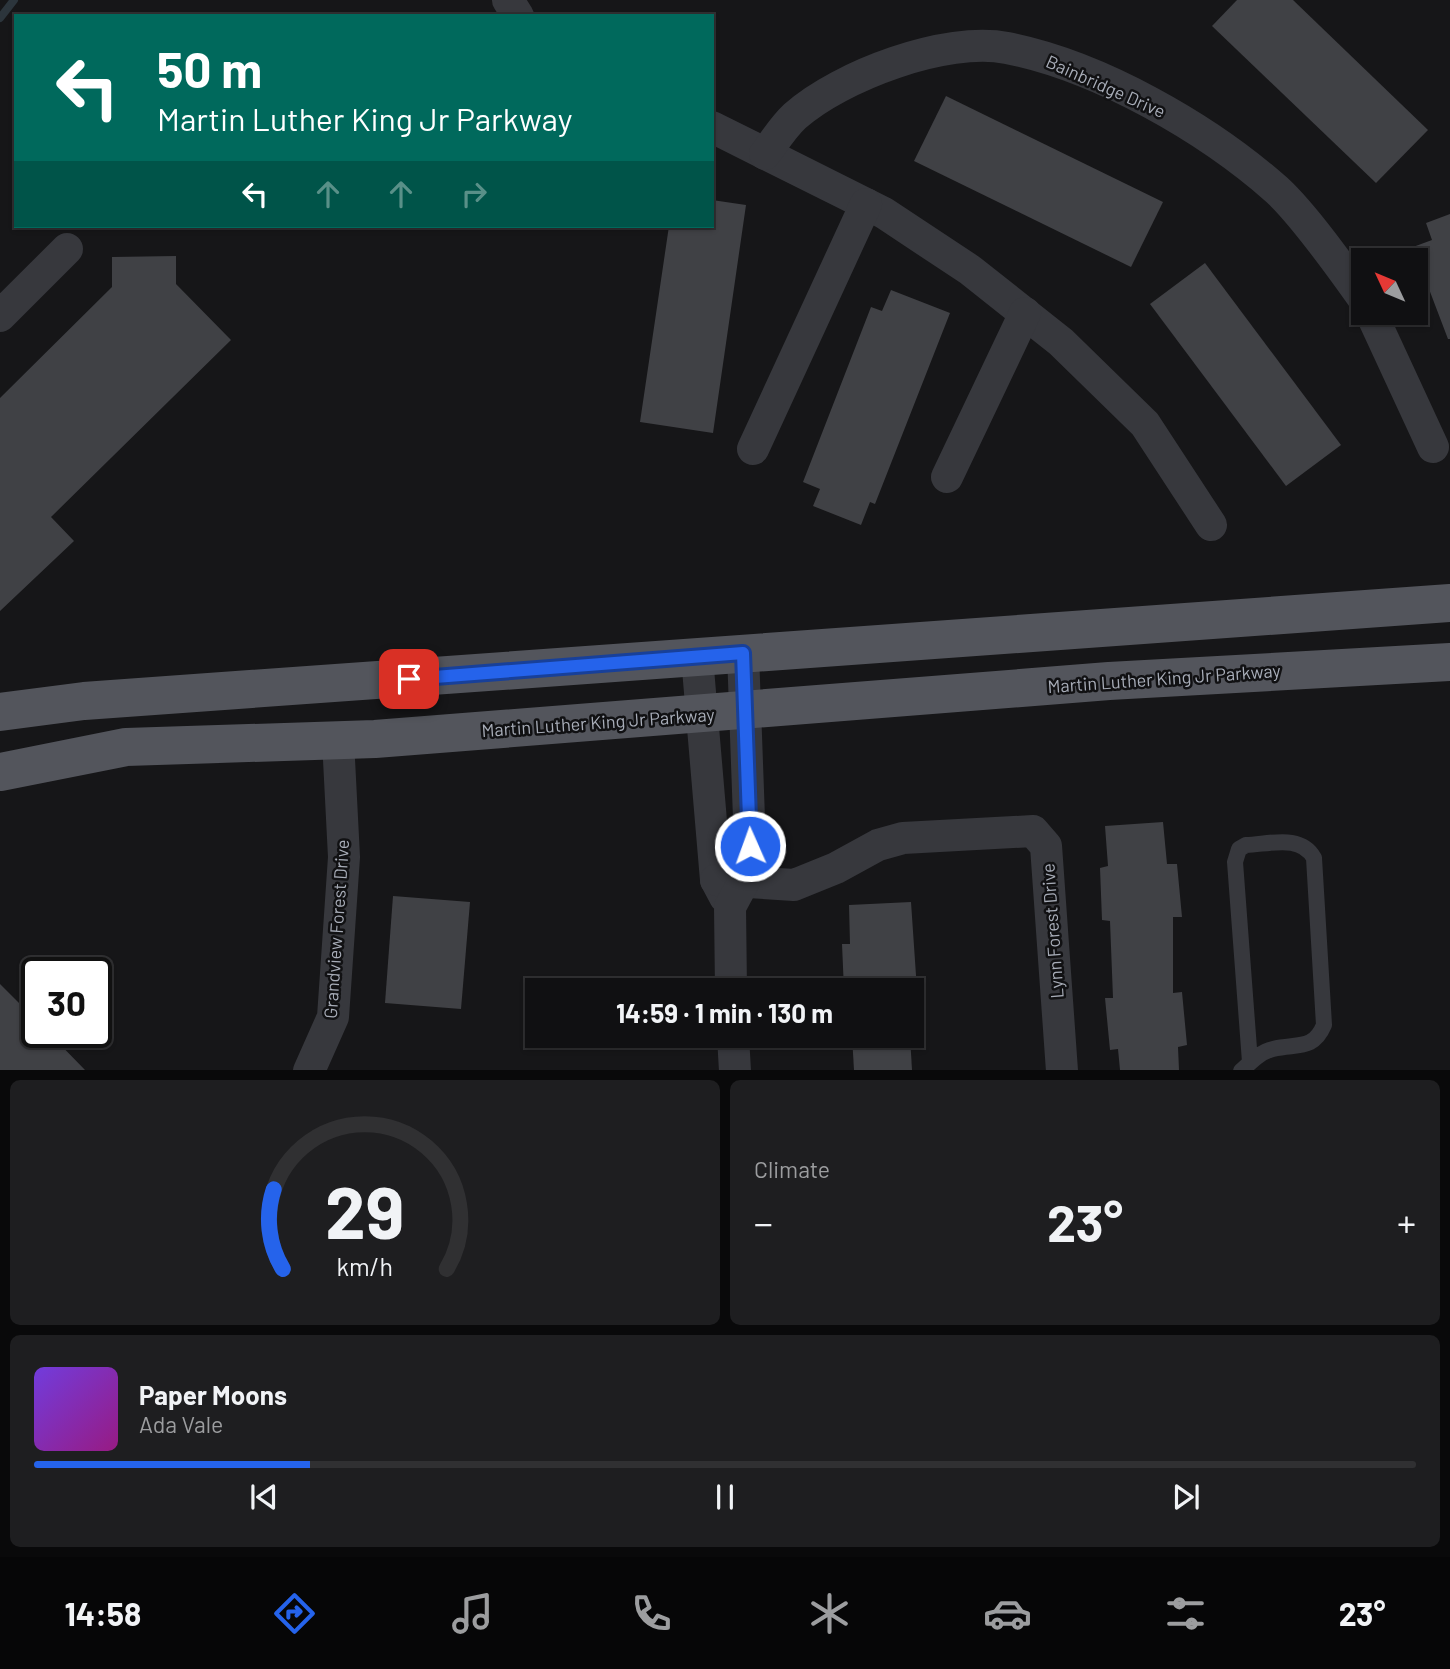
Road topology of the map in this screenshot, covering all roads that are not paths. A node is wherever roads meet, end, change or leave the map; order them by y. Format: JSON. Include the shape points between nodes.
{"nodes":[{"id":1,"x":714,"y":128,"type":"edge"},
{"id":2,"x":765,"y":154,"type":"junction"},
{"id":3,"x":866,"y":204,"type":"junction"},
{"id":4,"x":67,"y":249,"type":"dead end"},
{"id":5,"x":1351,"y":283,"type":"edge"},
{"id":6,"x":1024,"y":313,"type":"junction"},
{"id":7,"x":0,"y":316,"type":"edge"},
{"id":8,"x":1377,"y":326,"type":"edge"},
{"id":9,"x":1433,"y":447,"type":"dead end"},
{"id":10,"x":753,"y":449,"type":"dead end"},
{"id":11,"x":947,"y":477,"type":"dead end"},
{"id":12,"x":1211,"y":525,"type":"dead end"},
{"id":13,"x":1450,"y":603,"type":"edge"},
{"id":14,"x":743,"y":653,"type":"junction"},
{"id":15,"x":697,"y":657,"type":"junction"},
{"id":16,"x":1450,"y":662,"type":"edge"},
{"id":17,"x":746,"y":711,"type":"junction"},
{"id":18,"x":0,"y":712,"type":"edge"},
{"id":19,"x":702,"y":715,"type":"junction"},
{"id":20,"x":338,"y":740,"type":"junction"},
{"id":21,"x":0,"y":772,"type":"edge"},
{"id":22,"x":730,"y":889,"type":"junction"},
{"id":23,"x":731,"y":978,"type":"edge"},
{"id":24,"x":734,"y":1048,"type":"edge"},
{"id":25,"x":1245,"y":1066,"type":"edge"},
{"id":26,"x":309,"y":1070,"type":"edge"},
{"id":27,"x":735,"y":1070,"type":"edge"},
{"id":28,"x":1062,"y":1070,"type":"edge"}],
"edges":[{"from":1,"to":2,"type":"street"},
{"from":2,"to":3,"type":"street"},
{"from":2,"to":5,"type":"street","name":"Bainbridge Drive","via":[[793,117],[827,92],[924,54],[1005,48],[1060,62],[1160,108],[1201,133],[1279,192]]},
{"from":3,"to":6,"type":"street","via":[[970,270]]},
{"from":3,"to":10,"type":"street"},
{"from":4,"to":7,"type":"street"},
{"from":6,"to":11,"type":"street"},
{"from":6,"to":12,"type":"street","via":[[1061,342],[1145,424]]},
{"from":8,"to":9,"type":"street"},
{"from":13,"to":14,"type":"main road"},
{"from":14,"to":15,"type":"main road"},
{"from":14,"to":17,"type":"street"},
{"from":15,"to":18,"type":"main road","via":[[84,701]]},
{"from":15,"to":19,"type":"street"},
{"from":16,"to":17,"type":"main road","name":"Martin Luther King Jr Parkway","via":[[1109,681]]},
{"from":17,"to":19,"type":"main road","name":"Martin Luther King Jr Parkway"},
{"from":17,"to":22,"type":"street","via":[[750,846]]},
{"from":19,"to":20,"type":"main road","name":"Martin Luther King Jr Parkway"},
{"from":19,"to":22,"type":"street"},
{"from":20,"to":21,"type":"main road","name":"Martin Luther King Jr Parkway","via":[[126,747]]},
{"from":20,"to":26,"type":"street","name":"Grandview Forest Drive","via":[[344,857],[333,1017]]},
{"from":22,"to":23,"type":"street"},
{"from":22,"to":28,"type":"street","name":"Lynn Forest Drive","via":[[794,885],[903,838],[1033,831],[1046,846]]},
{"from":24,"to":27,"type":"street"},
{"from":25,"to":25,"type":"lane","via":[[1272,1049],[1309,1046],[1324,1025],[1314,858],[1309,848],[1298,842],[1247,845],[1239,849],[1235,862]]}]}
